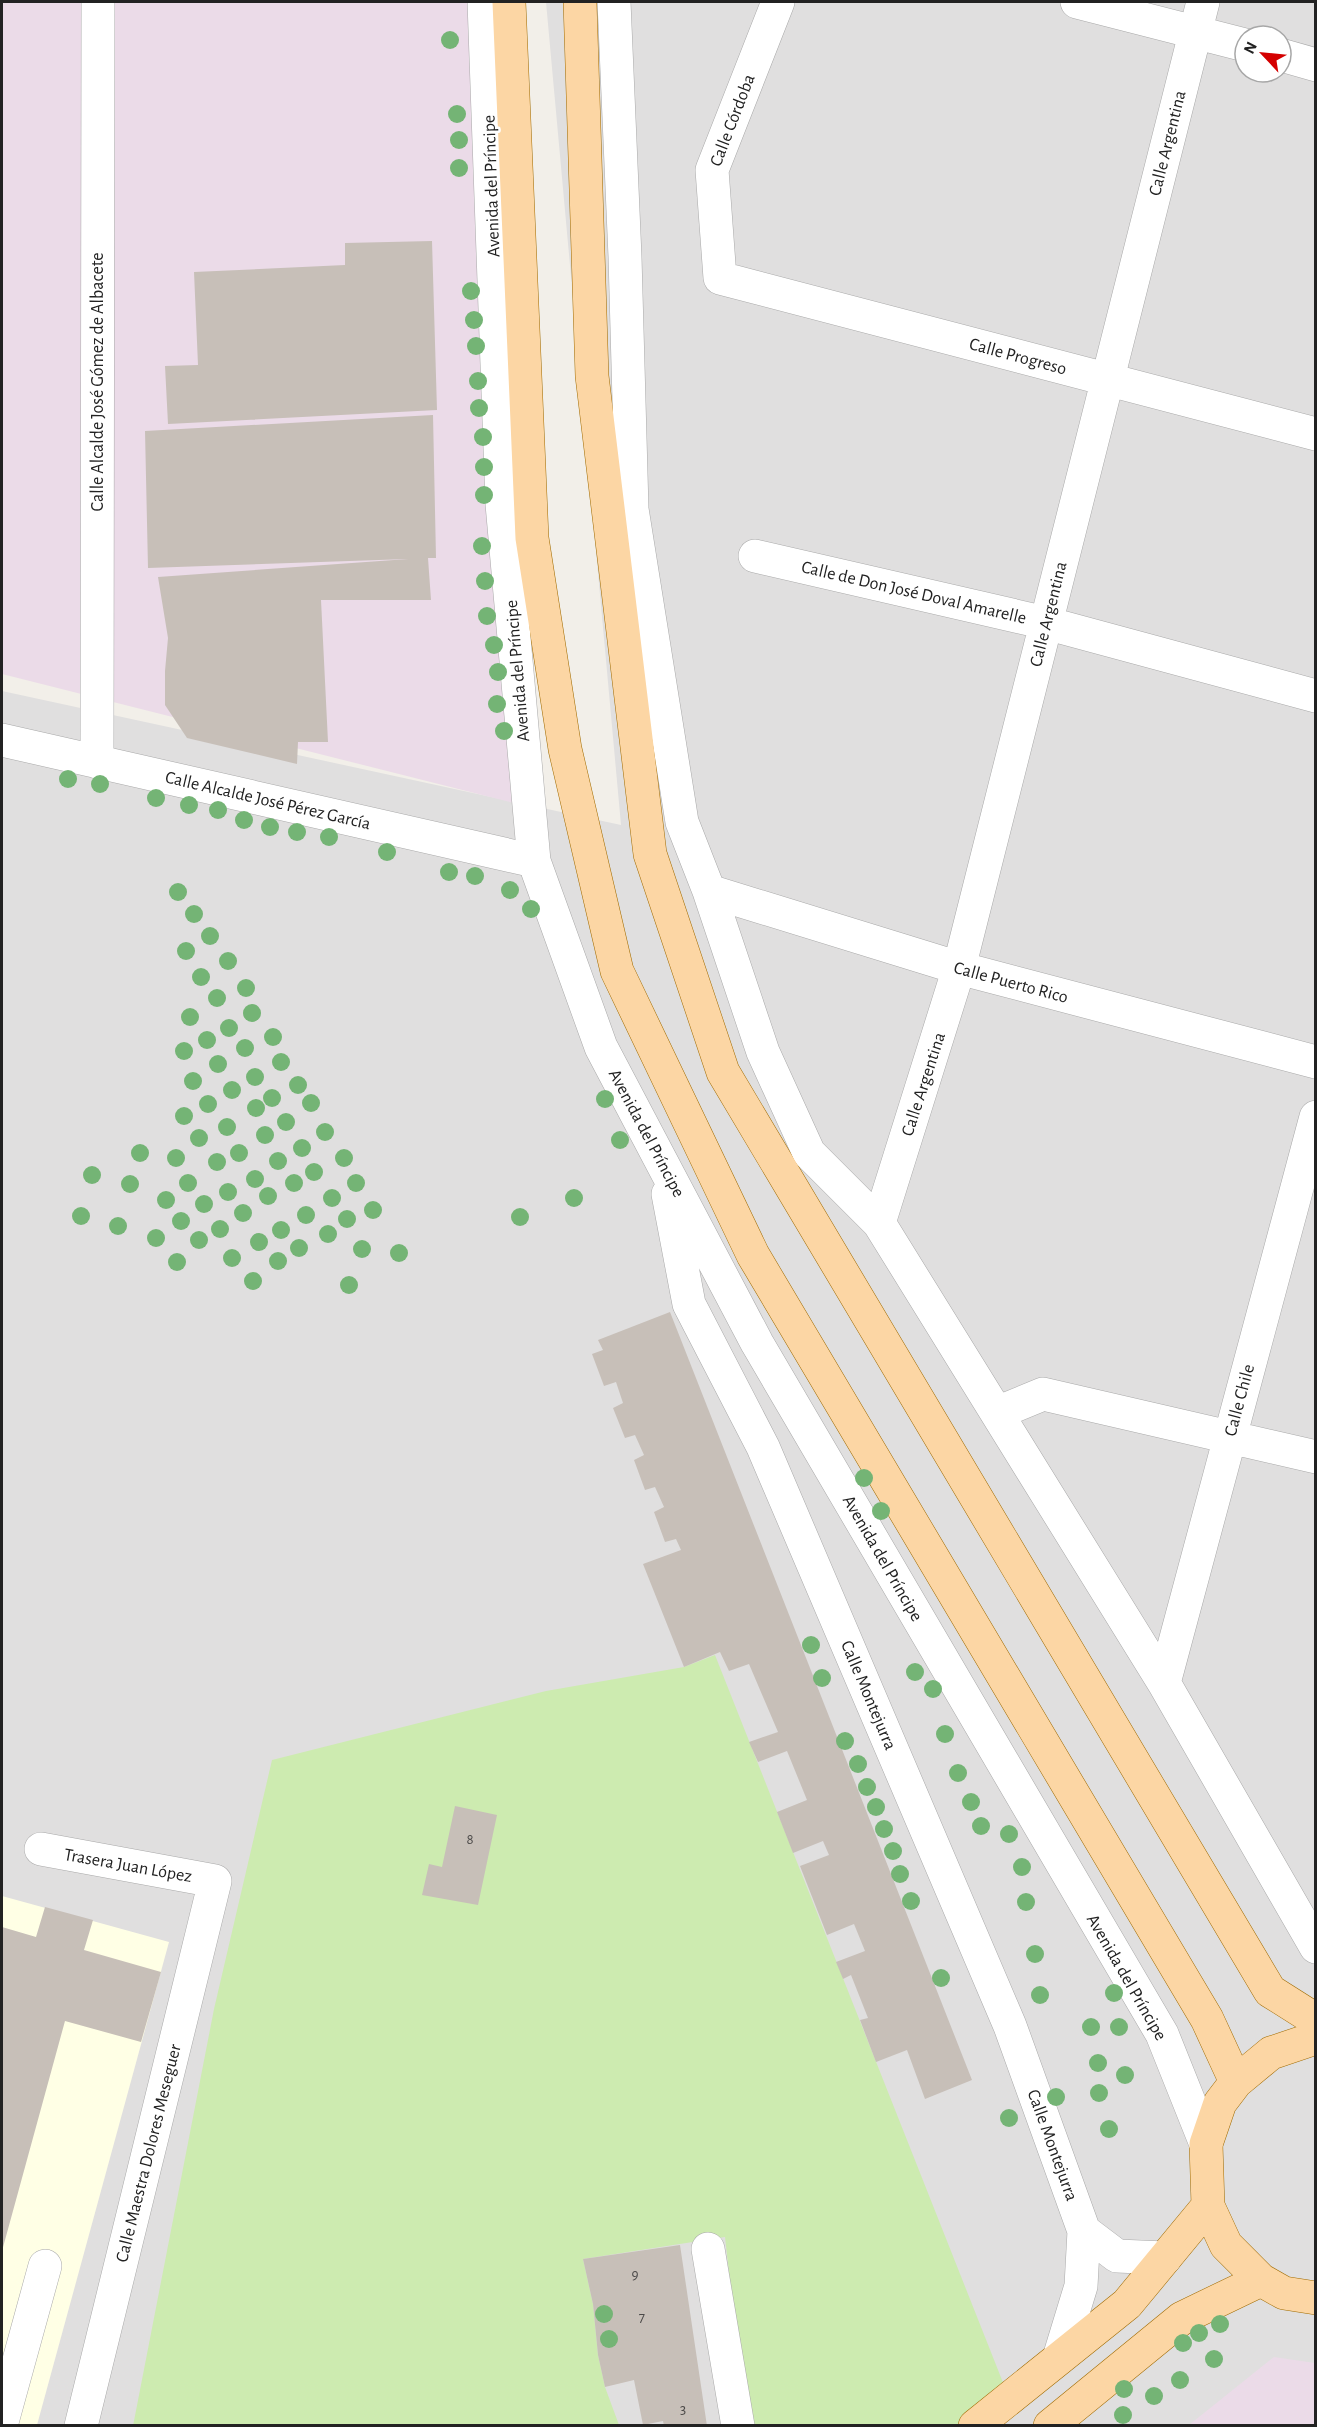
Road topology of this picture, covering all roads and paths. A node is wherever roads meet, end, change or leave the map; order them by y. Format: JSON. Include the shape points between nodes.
{"nodes":[{"id":1,"x":98,"y":2,"type":"edge"},
{"id":2,"x":484,"y":2,"type":"edge"},
{"id":3,"x":509,"y":2,"type":"edge"},
{"id":4,"x":580,"y":2,"type":"edge"},
{"id":5,"x":614,"y":2,"type":"edge"},
{"id":6,"x":778,"y":2,"type":"edge"},
{"id":7,"x":1077,"y":2,"type":"edge"},
{"id":8,"x":1199,"y":17,"type":"edge"},
{"id":9,"x":1233,"y":38,"type":"edge"},
{"id":10,"x":1293,"y":58,"type":"edge"},
{"id":11,"x":1316,"y":64,"type":"edge"},
{"id":12,"x":720,"y":278,"type":"joint"},
{"id":13,"x":1108,"y":379,"type":"junction"},
{"id":14,"x":1316,"y":434,"type":"edge"},
{"id":15,"x":755,"y":556,"type":"dead end"},
{"id":16,"x":1046,"y":623,"type":"junction"},
{"id":17,"x":1316,"y":696,"type":"edge"},
{"id":18,"x":2,"y":740,"type":"edge"},
{"id":19,"x":97,"y":762,"type":"junction"},
{"id":20,"x":534,"y":861,"type":"junction"},
{"id":21,"x":708,"y":891,"type":"junction"},
{"id":22,"x":959,"y":968,"type":"junction"},
{"id":23,"x":1316,"y":1062,"type":"edge"},
{"id":24,"x":1316,"y":1117,"type":"edge"},
{"id":25,"x":661,"y":1160,"type":"junction"},
{"id":26,"x":879,"y":1223,"type":"junction"},
{"id":27,"x":997,"y":1413,"type":"junction"},
{"id":28,"x":1230,"y":1437,"type":"junction"},
{"id":29,"x":1316,"y":1457,"type":"edge"},
{"id":30,"x":1164,"y":1683,"type":"junction"},
{"id":31,"x":41,"y":1849,"type":"dead end"},
{"id":32,"x":215,"y":1881,"type":"joint"},
{"id":33,"x":1316,"y":1947,"type":"edge"},
{"id":34,"x":1316,"y":2020,"type":"edge"},
{"id":35,"x":1316,"y":2037,"type":"edge"},
{"id":36,"x":1236,"y":2082,"type":"junction"},
{"id":37,"x":1206,"y":2144,"type":"junction"},
{"id":38,"x":1208,"y":2206,"type":"junction"},
{"id":39,"x":1084,"y":2231,"type":"junction"},
{"id":40,"x":708,"y":2249,"type":"dead end"},
{"id":41,"x":1165,"y":2258,"type":"junction"},
{"id":42,"x":45,"y":2266,"type":"dead end"},
{"id":43,"x":1262,"y":2280,"type":"junction"},
{"id":44,"x":1313,"y":2299,"type":"edge"},
{"id":45,"x":1059,"y":2358,"type":"junction"},
{"id":46,"x":2,"y":2421,"type":"edge"},
{"id":47,"x":81,"y":2426,"type":"edge"},
{"id":48,"x":738,"y":2426,"type":"edge"},
{"id":49,"x":975,"y":2426,"type":"edge"},
{"id":50,"x":1050,"y":2426,"type":"edge"}],
"edges":[{"from":1,"to":19,"type":"street","name":"Calle Alcalde José Gómez de Albacete"},
{"from":2,"to":20,"type":"street","name":"Avenida del Príncipe","via":[[502,504]]},
{"from":3,"to":36,"type":"main road","name":"Avenida del Príncipe","via":[[532,538],[565,749],[617,971],[753,1255],[1207,2019]]},
{"from":4,"to":34,"type":"main road","via":[[592,376],[650,854],[723,1072],[1270,1991]]},
{"from":5,"to":21,"type":"street","via":[[632,509],[682,822]]},
{"from":6,"to":12,"type":"street","name":"Calle Córdoba","via":[[712,170]]},
{"from":7,"to":8,"type":"street"},
{"from":8,"to":9,"type":"street"},
{"from":8,"to":13,"type":"street","name":"Calle Argentina"},
{"from":10,"to":11,"type":"street"},
{"from":12,"to":13,"type":"street","name":"Calle Progreso"},
{"from":13,"to":14,"type":"street","name":"Calle Progreso"},
{"from":13,"to":16,"type":"street","name":"Calle Argentina"},
{"from":15,"to":16,"type":"street","name":"Calle de Don José Doval Amarelle"},
{"from":16,"to":17,"type":"street","name":"Calle de Don José Doval Amarelle"},
{"from":16,"to":22,"type":"street","name":"Calle Argentina"},
{"from":18,"to":19,"type":"street","name":"Calle Alcalde José Pérez García"},
{"from":19,"to":20,"type":"street","name":"Calle Alcalde José Pérez García"},
{"from":20,"to":25,"type":"street","name":"Avenida del Príncipe","via":[[601,1047]]},
{"from":21,"to":22,"type":"street","name":"Calle Puerto Rico"},
{"from":21,"to":26,"type":"street","via":[[763,1052],[809,1153]]},
{"from":22,"to":23,"type":"street","name":"Calle Puerto Rico"},
{"from":22,"to":26,"type":"street","name":"Calle Argentina"},
{"from":24,"to":28,"type":"street","name":"Calle Chile"},
{"from":25,"to":37,"type":"street","name":"Avenida del Príncipe","via":[[757,1343],[1162,2034]]},
{"from":25,"to":39,"type":"street","name":"Calle Montejurra","via":[[689,1304],[763,1447],[1005,2015]]},
{"from":26,"to":27,"type":"street"},
{"from":27,"to":28,"type":"street","via":[[1043,1394]]},
{"from":27,"to":30,"type":"street"},
{"from":28,"to":29,"type":"street"},
{"from":28,"to":30,"type":"street","name":"Calle Chile"},
{"from":30,"to":33,"type":"street"},
{"from":31,"to":32,"type":"street","name":"Trasera Juan López"},
{"from":32,"to":47,"type":"street","name":"Calle Maestra Dolores Meseguer"},
{"from":35,"to":36,"type":"main road","via":[[1271,2053]]},
{"from":36,"to":37,"type":"main road","via":[[1220,2103]]},
{"from":37,"to":38,"type":"main road"},
{"from":38,"to":41,"type":"main road"},
{"from":38,"to":43,"type":"main road","via":[[1226,2244]]},
{"from":39,"to":41,"type":"street","via":[[1118,2256]]},
{"from":39,"to":45,"type":"street","via":[[1081,2286]]},
{"from":40,"to":48,"type":"street"},
{"from":41,"to":45,"type":"main road","via":[[1127,2304]]},
{"from":42,"to":46,"type":"street"},
{"from":43,"to":44,"type":"main road","via":[[1284,2293]]},
{"from":43,"to":50,"type":"main road","via":[[1182,2318]]},
{"from":45,"to":49,"type":"main road"}]}
